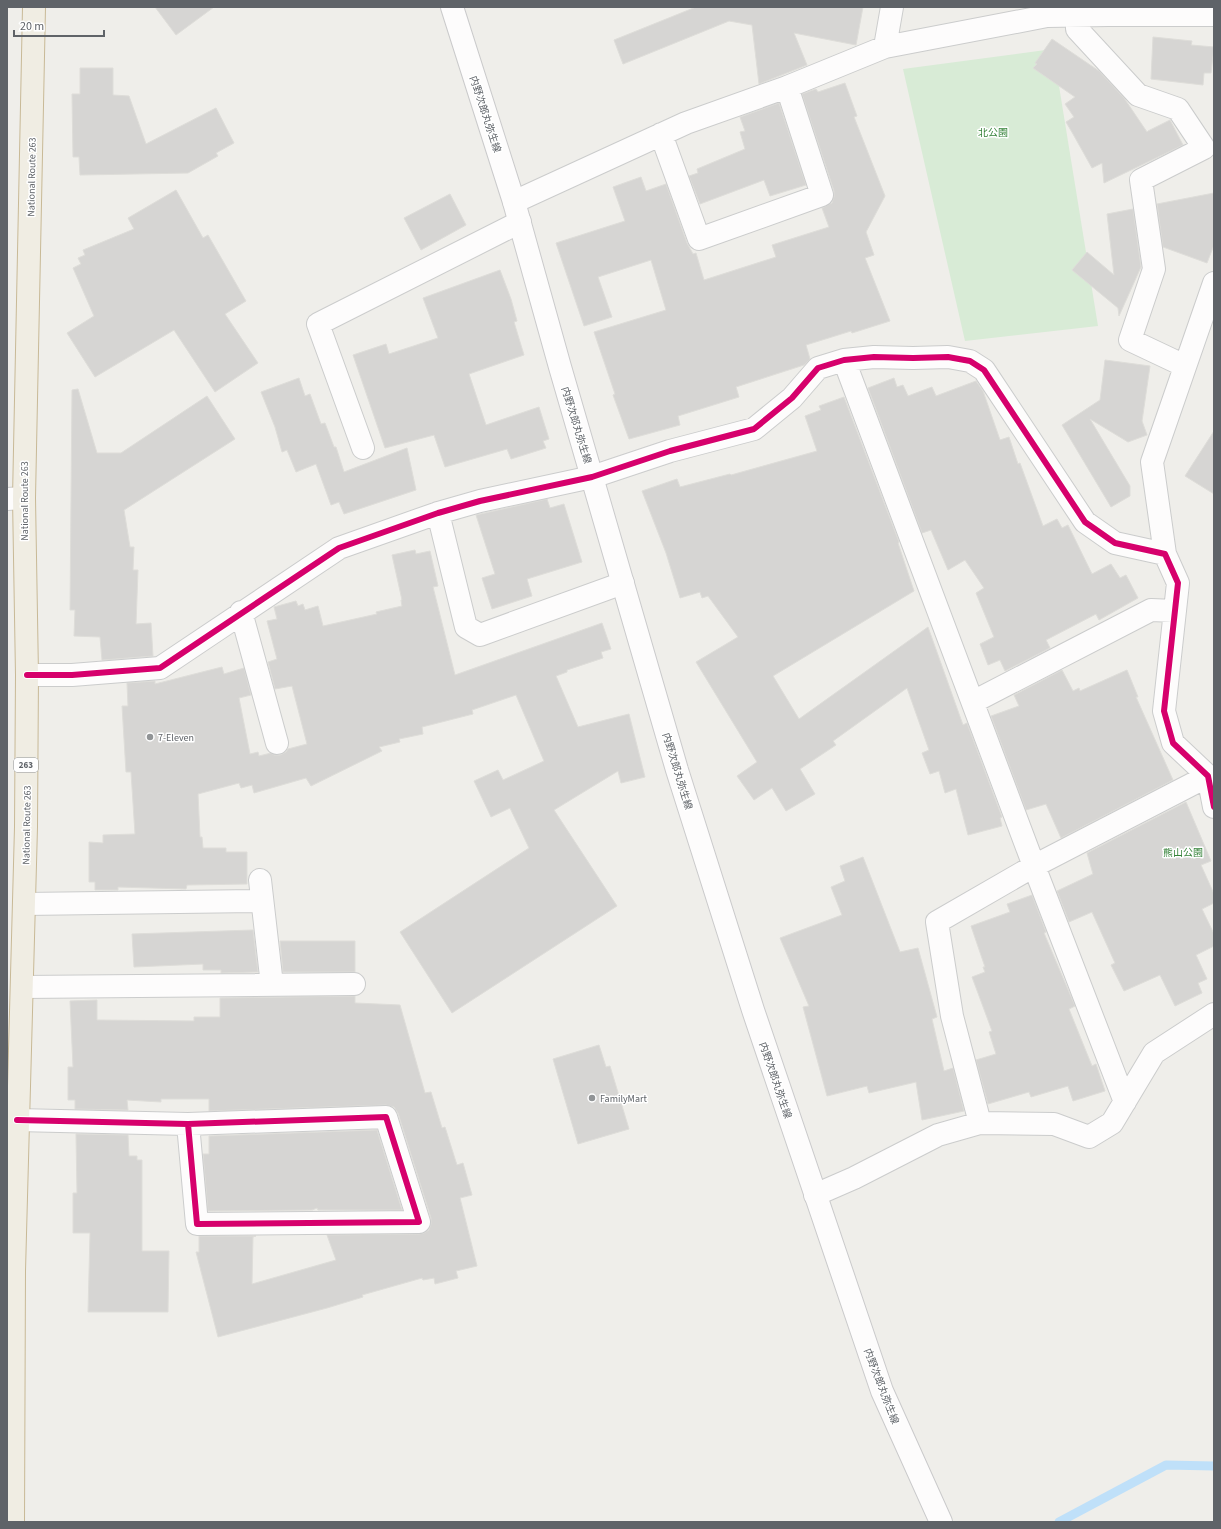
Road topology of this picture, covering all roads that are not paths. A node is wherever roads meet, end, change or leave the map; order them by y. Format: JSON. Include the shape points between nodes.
{"nodes":[{"id":1,"x":34,"y":7,"type":"edge"},
{"id":2,"x":452,"y":7,"type":"edge"},
{"id":3,"x":892,"y":7,"type":"edge"},
{"id":4,"x":1178,"y":11,"type":"edge"},
{"id":5,"x":1214,"y":15,"type":"edge"},
{"id":6,"x":1077,"y":16,"type":"junction"},
{"id":7,"x":885,"y":47,"type":"junction"},
{"id":8,"x":787,"y":87,"type":"junction"},
{"id":9,"x":661,"y":134,"type":"junction"},
{"id":10,"x":517,"y":212,"type":"junction"},
{"id":11,"x":1214,"y":283,"type":"edge"},
{"id":12,"x":844,"y":360,"type":"junction"},
{"id":13,"x":1185,"y":366,"type":"junction"},
{"id":14,"x":362,"y":448,"type":"dead end"},
{"id":15,"x":592,"y":477,"type":"junction"},
{"id":16,"x":15,"y":498,"type":"edge"},
{"id":17,"x":438,"y":513,"type":"junction"},
{"id":18,"x":1164,"y":554,"type":"junction"},
{"id":19,"x":623,"y":583,"type":"junction"},
{"id":20,"x":1175,"y":610,"type":"junction"},
{"id":21,"x":241,"y":612,"type":"junction"},
{"id":22,"x":27,"y":675,"type":"junction"},
{"id":23,"x":972,"y":702,"type":"junction"},
{"id":24,"x":277,"y":743,"type":"dead end"},
{"id":25,"x":1208,"y":776,"type":"junction"},
{"id":26,"x":1214,"y":807,"type":"edge"},
{"id":27,"x":1034,"y":866,"type":"junction"},
{"id":28,"x":24,"y":904,"type":"junction"},
{"id":29,"x":354,"y":984,"type":"dead end"},
{"id":30,"x":272,"y":985,"type":"junction"},
{"id":31,"x":22,"y":987,"type":"junction"},
{"id":32,"x":1214,"y":1014,"type":"edge"},
{"id":33,"x":1125,"y":1102,"type":"junction"},
{"id":34,"x":17,"y":1120,"type":"junction"},
{"id":35,"x":980,"y":1123,"type":"junction"},
{"id":36,"x":188,"y":1124,"type":"junction"},
{"id":37,"x":815,"y":1195,"type":"junction"},
{"id":38,"x":11,"y":1212,"type":"edge"},
{"id":39,"x":10,"y":1423,"type":"edge"},
{"id":40,"x":13,"y":1522,"type":"edge"},
{"id":41,"x":941,"y":1522,"type":"edge"}],
"edges":[{"from":1,"to":16,"type":"highway","name":"National Route 263","number":"263"},
{"from":2,"to":10,"type":"street","name":"内野次郎丸弥生線"},
{"from":3,"to":7,"type":"street"},
{"from":4,"to":5,"type":"street"},
{"from":4,"to":6,"type":"street"},
{"from":6,"to":7,"type":"street","via":[[1047,16]]},
{"from":6,"to":13,"type":"street","via":[[1077,29],[1138,95],[1178,109],[1204,148],[1141,180],[1154,269],[1130,340]]},
{"from":7,"to":8,"type":"street"},
{"from":8,"to":9,"type":"street"},
{"from":8,"to":9,"type":"street","via":[[822,195],[699,239]]},
{"from":9,"to":10,"type":"street"},
{"from":10,"to":14,"type":"street","via":[[318,324]]},
{"from":10,"to":15,"type":"street","name":"内野次郎丸弥生線"},
{"from":11,"to":13,"type":"street"},
{"from":12,"to":15,"type":"street","via":[[818,368],[792,398],[754,429],[670,451]]},
{"from":12,"to":18,"type":"street","via":[[874,357],[948,357],[970,361],[984,370],[1084,522],[1115,542]]},
{"from":12,"to":23,"type":"street"},
{"from":13,"to":18,"type":"street","via":[[1152,462]]},
{"from":15,"to":17,"type":"street","via":[[480,501]]},
{"from":15,"to":19,"type":"street","name":"内野次郎丸弥生線"},
{"from":16,"to":22,"type":"highway","name":"National Route 263","number":"263"},
{"from":17,"to":19,"type":"street","via":[[466,627],[480,635]]},
{"from":17,"to":21,"type":"street","via":[[339,548]]},
{"from":18,"to":20,"type":"street","via":[[1178,583]]},
{"from":19,"to":37,"type":"street","name":"内野次郎丸弥生線","via":[[752,1010]]},
{"from":20,"to":23,"type":"street","via":[[1151,610]]},
{"from":20,"to":25,"type":"street","via":[[1164,711],[1173,743]]},
{"from":21,"to":22,"type":"street","via":[[160,668],[72,676]]},
{"from":21,"to":24,"type":"street"},
{"from":22,"to":28,"type":"highway","name":"National Route 263","number":"263"},
{"from":23,"to":27,"type":"street"},
{"from":25,"to":26,"type":"street"},
{"from":25,"to":27,"type":"street"},
{"from":27,"to":33,"type":"street"},
{"from":27,"to":35,"type":"street","via":[[937,922],[952,1016]]},
{"from":28,"to":30,"type":"street","via":[[261,891]]},
{"from":28,"to":31,"type":"highway","name":"National Route 263","number":"263"},
{"from":29,"to":30,"type":"street"},
{"from":30,"to":31,"type":"street"},
{"from":31,"to":34,"type":"highway","name":"National Route 263","number":"263"},
{"from":32,"to":33,"type":"street","via":[[1154,1053]]},
{"from":33,"to":35,"type":"street","via":[[1112,1123],[1089,1137],[1054,1124]]},
{"from":34,"to":36,"type":"street"},
{"from":34,"to":38,"type":"highway","name":"National Route 263","number":"263"},
{"from":35,"to":37,"type":"street","via":[[938,1135]]},
{"from":36,"to":36,"type":"street","via":[[386,1116],[419,1222],[197,1224]]},
{"from":37,"to":41,"type":"street","name":"内野次郎丸弥生線","via":[[882,1391]]},
{"from":38,"to":39,"type":"highway","name":"National Route 263","number":"263","via":[[14,1271]]},
{"from":39,"to":40,"type":"highway","name":"National Route 263","number":"263"}]}
